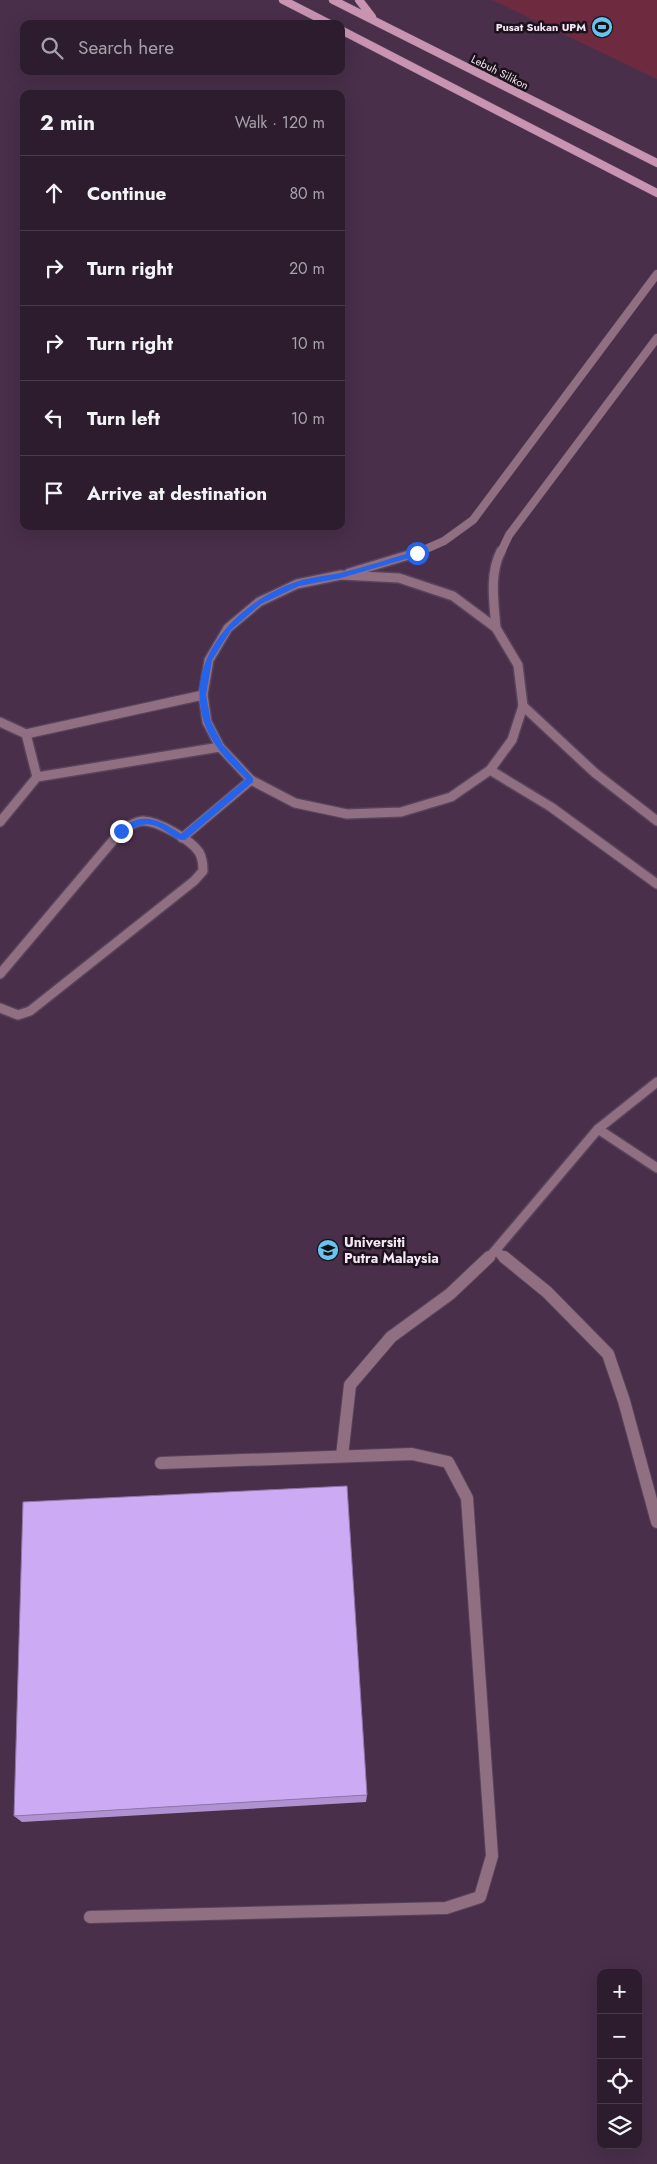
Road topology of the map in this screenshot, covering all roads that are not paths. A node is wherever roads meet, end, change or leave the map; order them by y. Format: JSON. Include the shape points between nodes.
{"nodes":[{"id":1,"x":283,"y":0,"type":"edge"},
{"id":2,"x":334,"y":0,"type":"edge"},
{"id":3,"x":359,"y":0,"type":"edge"},
{"id":4,"x":322,"y":20,"type":"edge"},
{"id":5,"x":374,"y":20,"type":"junction"},
{"id":6,"x":345,"y":32,"type":"edge"},
{"id":7,"x":657,"y":163,"type":"edge"},
{"id":8,"x":657,"y":194,"type":"edge"},
{"id":9,"x":657,"y":274,"type":"edge"},
{"id":10,"x":657,"y":338,"type":"edge"},
{"id":11,"x":341,"y":575,"type":"junction"},
{"id":12,"x":496,"y":628,"type":"junction"},
{"id":13,"x":203,"y":695,"type":"junction"},
{"id":14,"x":523,"y":706,"type":"junction"},
{"id":15,"x":0,"y":722,"type":"edge"},
{"id":16,"x":26,"y":734,"type":"junction"},
{"id":17,"x":220,"y":747,"type":"junction"},
{"id":18,"x":490,"y":770,"type":"junction"},
{"id":19,"x":37,"y":777,"type":"junction"},
{"id":20,"x":251,"y":780,"type":"junction"},
{"id":21,"x":657,"y":821,"type":"edge"},
{"id":22,"x":0,"y":822,"type":"edge"},
{"id":23,"x":182,"y":838,"type":"junction"},
{"id":24,"x":657,"y":884,"type":"edge"},
{"id":25,"x":0,"y":974,"type":"edge"},
{"id":26,"x":0,"y":1008,"type":"edge"},
{"id":27,"x":657,"y":1082,"type":"edge"},
{"id":28,"x":598,"y":1129,"type":"junction"},
{"id":29,"x":657,"y":1168,"type":"edge"},
{"id":30,"x":496,"y":1251,"type":"junction"},
{"id":31,"x":342,"y":1456,"type":"junction"},
{"id":32,"x":161,"y":1463,"type":"dead end"},
{"id":33,"x":657,"y":1522,"type":"edge"},
{"id":34,"x":90,"y":1917,"type":"dead end"}],
"edges":[{"from":1,"to":4,"type":"street"},
{"from":2,"to":5,"type":"street","name":"Lebuh Silikon"},
{"from":3,"to":5,"type":"street"},
{"from":5,"to":7,"type":"street","name":"Lebuh Silikon"},
{"from":6,"to":8,"type":"street"},
{"from":9,"to":11,"type":"lane","via":[[473,520],[444,541],[417,553]]},
{"from":10,"to":12,"type":"lane","via":[[509,535],[496,562],[493,592]]},
{"from":11,"to":12,"type":"lane","via":[[399,578],[453,596]]},
{"from":11,"to":13,"type":"lane","via":[[297,584],[259,602],[228,628],[209,660]]},
{"from":12,"to":14,"type":"lane","via":[[518,665]]},
{"from":13,"to":16,"type":"lane"},
{"from":13,"to":17,"type":"lane","via":[[207,722]]},
{"from":14,"to":18,"type":"lane","via":[[512,740]]},
{"from":14,"to":21,"type":"lane","via":[[595,773]]},
{"from":15,"to":16,"type":"lane"},
{"from":16,"to":19,"type":"lane"},
{"from":17,"to":19,"type":"lane"},
{"from":17,"to":20,"type":"lane"},
{"from":18,"to":20,"type":"lane","via":[[451,796],[401,812],[356,814],[295,803]]},
{"from":18,"to":24,"type":"lane","via":[[552,807]]},
{"from":19,"to":22,"type":"lane"},
{"from":20,"to":23,"type":"lane"},
{"from":23,"to":25,"type":"lane","via":[[158,823],[144,821],[132,823],[121,831]]},
{"from":23,"to":26,"type":"lane","via":[[198,850],[202,860],[203,871],[194,881],[30,1011],[18,1014]]},
{"from":27,"to":28,"type":"lane"},
{"from":28,"to":29,"type":"lane"},
{"from":28,"to":30,"type":"lane"},
{"from":30,"to":31,"type":"lane","via":[[450,1294],[391,1336],[350,1384]]},
{"from":30,"to":33,"type":"lane","via":[[547,1292],[608,1354]]},
{"from":31,"to":32,"type":"lane"},
{"from":31,"to":34,"type":"lane","via":[[412,1454],[448,1462],[467,1498],[492,1856],[480,1897],[446,1908]]}]}
